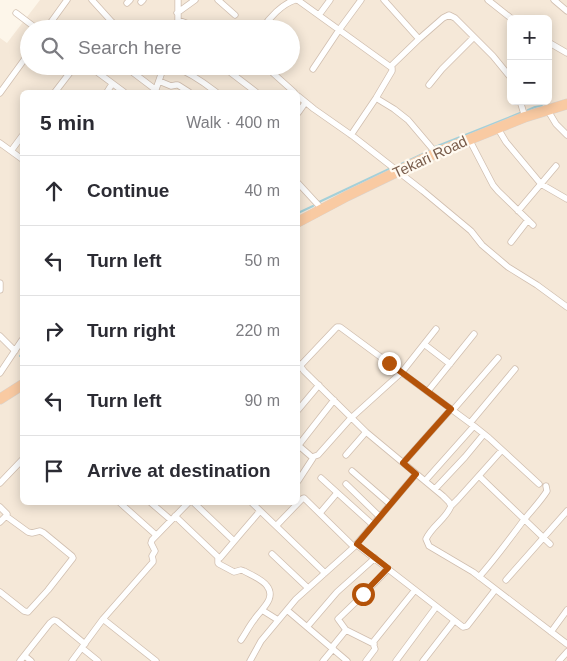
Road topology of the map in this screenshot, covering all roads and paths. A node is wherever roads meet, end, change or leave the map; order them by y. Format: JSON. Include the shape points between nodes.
{"nodes":[{"id":1,"x":67,"y":0,"type":"edge"},
{"id":2,"x":92,"y":0,"type":"edge"},
{"id":3,"x":178,"y":0,"type":"edge"},
{"id":4,"x":195,"y":0,"type":"edge"},
{"id":5,"x":218,"y":0,"type":"edge"},
{"id":6,"x":295,"y":0,"type":"edge"},
{"id":7,"x":330,"y":0,"type":"edge"},
{"id":8,"x":361,"y":0,"type":"edge"},
{"id":9,"x":384,"y":0,"type":"edge"},
{"id":10,"x":488,"y":0,"type":"edge"},
{"id":11,"x":554,"y":0,"type":"edge"},
{"id":12,"x":283,"y":2,"type":"edge"},
{"id":13,"x":567,"y":11,"type":"edge"},
{"id":14,"x":16,"y":13,"type":"dead end"},
{"id":15,"x":235,"y":15,"type":"dead end"},
{"id":16,"x":507,"y":15,"type":"edge"},
{"id":17,"x":178,"y":16,"type":"junction"},
{"id":18,"x":319,"y":16,"type":"junction"},
{"id":19,"x":25,"y":20,"type":"edge"},
{"id":20,"x":53,"y":20,"type":"edge"},
{"id":21,"x":110,"y":20,"type":"edge"},
{"id":22,"x":177,"y":20,"type":"edge"},
{"id":23,"x":185,"y":20,"type":"edge"},
{"id":24,"x":269,"y":20,"type":"edge"},
{"id":25,"x":339,"y":30,"type":"junction"},
{"id":26,"x":474,"y":37,"type":"junction"},
{"id":27,"x":419,"y":38,"type":"junction"},
{"id":28,"x":552,"y":44,"type":"edge"},
{"id":29,"x":567,"y":53,"type":"edge"},
{"id":30,"x":20,"y":65,"type":"edge"},
{"id":31,"x":391,"y":66,"type":"junction"},
{"id":32,"x":313,"y":69,"type":"dead end"},
{"id":33,"x":507,"y":73,"type":"edge"},
{"id":34,"x":67,"y":75,"type":"edge"},
{"id":35,"x":100,"y":75,"type":"edge"},
{"id":36,"x":135,"y":75,"type":"edge"},
{"id":37,"x":161,"y":75,"type":"edge"},
{"id":38,"x":193,"y":75,"type":"edge"},
{"id":39,"x":234,"y":75,"type":"edge"},
{"id":40,"x":275,"y":75,"type":"edge"},
{"id":41,"x":159,"y":81,"type":"junction"},
{"id":42,"x":112,"y":84,"type":"junction"},
{"id":43,"x":430,"y":85,"type":"dead end"},
{"id":44,"x":56,"y":90,"type":"edge"},
{"id":45,"x":108,"y":90,"type":"edge"},
{"id":46,"x":121,"y":90,"type":"edge"},
{"id":47,"x":154,"y":90,"type":"edge"},
{"id":48,"x":157,"y":90,"type":"edge"},
{"id":49,"x":187,"y":90,"type":"edge"},
{"id":50,"x":213,"y":90,"type":"edge"},
{"id":51,"x":253,"y":90,"type":"edge"},
{"id":52,"x":292,"y":90,"type":"edge"},
{"id":53,"x":0,"y":93,"type":"edge"},
{"id":54,"x":300,"y":98,"type":"edge"},
{"id":55,"x":376,"y":98,"type":"junction"},
{"id":56,"x":306,"y":103,"type":"junction"},
{"id":57,"x":567,"y":104,"type":"edge"},
{"id":58,"x":521,"y":105,"type":"edge"},
{"id":59,"x":547,"y":109,"type":"junction"},
{"id":60,"x":300,"y":110,"type":"edge"},
{"id":61,"x":525,"y":117,"type":"junction"},
{"id":62,"x":497,"y":128,"type":"junction"},
{"id":63,"x":351,"y":135,"type":"junction"},
{"id":64,"x":567,"y":135,"type":"edge"},
{"id":65,"x":20,"y":139,"type":"edge"},
{"id":66,"x":469,"y":139,"type":"junction"},
{"id":67,"x":0,"y":143,"type":"edge"},
{"id":68,"x":11,"y":151,"type":"junction"},
{"id":69,"x":436,"y":153,"type":"junction"},
{"id":70,"x":20,"y":158,"type":"edge"},
{"id":71,"x":556,"y":166,"type":"dead end"},
{"id":72,"x":399,"y":172,"type":"junction"},
{"id":73,"x":542,"y":184,"type":"junction"},
{"id":74,"x":300,"y":186,"type":"edge"},
{"id":75,"x":567,"y":199,"type":"edge"},
{"id":76,"x":322,"y":209,"type":"junction"},
{"id":77,"x":518,"y":211,"type":"junction"},
{"id":78,"x":528,"y":220,"type":"junction"},
{"id":79,"x":300,"y":221,"type":"edge"},
{"id":80,"x":533,"y":226,"type":"dead end"},
{"id":81,"x":511,"y":242,"type":"dead end"},
{"id":82,"x":0,"y":284,"type":"edge"},
{"id":83,"x":0,"y":290,"type":"edge"},
{"id":84,"x":567,"y":307,"type":"edge"},
{"id":85,"x":436,"y":329,"type":"dead end"},
{"id":86,"x":474,"y":334,"type":"dead end"},
{"id":87,"x":0,"y":336,"type":"edge"},
{"id":88,"x":20,"y":343,"type":"edge"},
{"id":89,"x":424,"y":344,"type":"junction"},
{"id":90,"x":12,"y":355,"type":"junction"},
{"id":91,"x":498,"y":358,"type":"dead end"},
{"id":92,"x":300,"y":363,"type":"edge"},
{"id":93,"x":450,"y":364,"type":"junction"},
{"id":94,"x":300,"y":365,"type":"edge"},
{"id":95,"x":514,"y":369,"type":"dead end"},
{"id":96,"x":402,"y":372,"type":"junction"},
{"id":97,"x":0,"y":373,"type":"edge"},
{"id":98,"x":319,"y":385,"type":"junction"},
{"id":99,"x":20,"y":386,"type":"edge"},
{"id":100,"x":428,"y":391,"type":"junction"},
{"id":101,"x":0,"y":399,"type":"edge"},
{"id":102,"x":334,"y":400,"type":"junction"},
{"id":103,"x":300,"y":408,"type":"edge"},
{"id":104,"x":451,"y":409,"type":"junction"},
{"id":105,"x":352,"y":418,"type":"junction"},
{"id":106,"x":472,"y":425,"type":"junction"},
{"id":107,"x":366,"y":432,"type":"junction"},
{"id":108,"x":484,"y":434,"type":"junction"},
{"id":109,"x":300,"y":443,"type":"edge"},
{"id":110,"x":300,"y":448,"type":"edge"},
{"id":111,"x":502,"y":450,"type":"junction"},
{"id":112,"x":346,"y":455,"type":"dead end"},
{"id":113,"x":312,"y":457,"type":"junction"},
{"id":114,"x":403,"y":463,"type":"junction"},
{"id":115,"x":20,"y":464,"type":"edge"},
{"id":116,"x":352,"y":471,"type":"dead end"},
{"id":117,"x":416,"y":474,"type":"junction"},
{"id":118,"x":479,"y":476,"type":"junction"},
{"id":119,"x":300,"y":478,"type":"edge"},
{"id":120,"x":321,"y":478,"type":"dead end"},
{"id":121,"x":425,"y":481,"type":"junction"},
{"id":122,"x":0,"y":484,"type":"edge"},
{"id":123,"x":346,"y":484,"type":"dead end"},
{"id":124,"x":539,"y":484,"type":"dead end"},
{"id":125,"x":546,"y":486,"type":"dead end"},
{"id":126,"x":435,"y":489,"type":"junction"},
{"id":127,"x":337,"y":493,"type":"junction"},
{"id":128,"x":300,"y":501,"type":"edge"},
{"id":129,"x":390,"y":504,"type":"junction"},
{"id":130,"x":122,"y":505,"type":"edge"},
{"id":131,"x":154,"y":505,"type":"edge"},
{"id":132,"x":188,"y":505,"type":"edge"},
{"id":133,"x":194,"y":505,"type":"edge"},
{"id":134,"x":254,"y":505,"type":"edge"},
{"id":135,"x":296,"y":505,"type":"edge"},
{"id":136,"x":450,"y":506,"type":"junction"},
{"id":137,"x":0,"y":507,"type":"edge"},
{"id":138,"x":567,"y":511,"type":"edge"},
{"id":139,"x":260,"y":512,"type":"junction"},
{"id":140,"x":320,"y":513,"type":"junction"},
{"id":141,"x":6,"y":516,"type":"junction"},
{"id":142,"x":380,"y":517,"type":"junction"},
{"id":143,"x":173,"y":518,"type":"junction"},
{"id":144,"x":524,"y":520,"type":"junction"},
{"id":145,"x":0,"y":522,"type":"edge"},
{"id":146,"x":373,"y":525,"type":"junction"},
{"id":147,"x":276,"y":526,"type":"junction"},
{"id":148,"x":156,"y":535,"type":"junction"},
{"id":149,"x":544,"y":538,"type":"junction"},
{"id":150,"x":234,"y":541,"type":"junction"},
{"id":151,"x":550,"y":544,"type":"dead end"},
{"id":152,"x":356,"y":546,"type":"junction"},
{"id":153,"x":272,"y":554,"type":"dead end"},
{"id":154,"x":218,"y":557,"type":"junction"},
{"id":155,"x":375,"y":558,"type":"junction"},
{"id":156,"x":388,"y":568,"type":"junction"},
{"id":157,"x":325,"y":573,"type":"junction"},
{"id":158,"x":479,"y":577,"type":"junction"},
{"id":159,"x":506,"y":580,"type":"dead end"},
{"id":160,"x":308,"y":588,"type":"junction"},
{"id":161,"x":415,"y":590,"type":"junction"},
{"id":162,"x":495,"y":590,"type":"junction"},
{"id":163,"x":0,"y":592,"type":"edge"},
{"id":164,"x":436,"y":607,"type":"junction"},
{"id":165,"x":262,"y":610,"type":"junction"},
{"id":166,"x":287,"y":610,"type":"junction"},
{"id":167,"x":567,"y":610,"type":"edge"},
{"id":168,"x":103,"y":619,"type":"junction"},
{"id":169,"x":278,"y":620,"type":"junction"},
{"id":170,"x":454,"y":621,"type":"junction"},
{"id":171,"x":306,"y":627,"type":"junction"},
{"id":172,"x":346,"y":630,"type":"junction"},
{"id":173,"x":551,"y":632,"type":"junction"},
{"id":174,"x":242,"y":640,"type":"dead end"},
{"id":175,"x":374,"y":644,"type":"junction"},
{"id":176,"x":567,"y":644,"type":"edge"},
{"id":177,"x":83,"y":646,"type":"junction"},
{"id":178,"x":333,"y":649,"type":"junction"},
{"id":179,"x":567,"y":652,"type":"edge"},
{"id":180,"x":25,"y":656,"type":"junction"},
{"id":181,"x":252,"y":660,"type":"edge"},
{"id":182,"x":20,"y":661,"type":"edge"},
{"id":183,"x":31,"y":661,"type":"edge"},
{"id":184,"x":72,"y":661,"type":"edge"},
{"id":185,"x":98,"y":661,"type":"edge"},
{"id":186,"x":156,"y":661,"type":"edge"},
{"id":187,"x":323,"y":661,"type":"edge"},
{"id":188,"x":346,"y":661,"type":"edge"},
{"id":189,"x":366,"y":661,"type":"edge"},
{"id":190,"x":396,"y":661,"type":"edge"},
{"id":191,"x":423,"y":661,"type":"edge"},
{"id":192,"x":560,"y":661,"type":"edge"}],
"edges":[{"from":1,"to":20,"type":"street"},
{"from":2,"to":21,"type":"street"},
{"from":3,"to":17,"type":"street"},
{"from":4,"to":17,"type":"street"},
{"from":5,"to":15,"type":"street"},
{"from":6,"to":12,"type":"street"},
{"from":6,"to":18,"type":"street"},
{"from":7,"to":18,"type":"street"},
{"from":8,"to":25,"type":"street"},
{"from":9,"to":27,"type":"street"},
{"from":10,"to":16,"type":"street"},
{"from":11,"to":13,"type":"street"},
{"from":12,"to":24,"type":"street"},
{"from":14,"to":19,"type":"street"},
{"from":17,"to":22,"type":"street"},
{"from":17,"to":23,"type":"street"},
{"from":18,"to":25,"type":"street"},
{"from":25,"to":31,"type":"street"},
{"from":25,"to":32,"type":"street"},
{"from":26,"to":27,"type":"street","via":[[449,15]]},
{"from":26,"to":33,"type":"street"},
{"from":26,"to":43,"type":"street"},
{"from":27,"to":31,"type":"street"},
{"from":28,"to":29,"type":"street"},
{"from":30,"to":53,"type":"street"},
{"from":31,"to":55,"type":"street","via":[[392,70]]},
{"from":34,"to":44,"type":"street"},
{"from":35,"to":42,"type":"street"},
{"from":36,"to":47,"type":"street"},
{"from":37,"to":41,"type":"street"},
{"from":38,"to":50,"type":"street"},
{"from":39,"to":51,"type":"street"},
{"from":40,"to":52,"type":"street"},
{"from":41,"to":48,"type":"street"},
{"from":41,"to":49,"type":"street"},
{"from":42,"to":45,"type":"street"},
{"from":42,"to":46,"type":"street"},
{"from":54,"to":56,"type":"street"},
{"from":55,"to":63,"type":"street"},
{"from":55,"to":69,"type":"street","via":[[408,120]]},
{"from":56,"to":60,"type":"street"},
{"from":56,"to":63,"type":"street"},
{"from":57,"to":59,"type":"highway","name":"Tekari Road"},
{"from":58,"to":61,"type":"street"},
{"from":59,"to":61,"type":"highway","name":"Tekari Road"},
{"from":59,"to":64,"type":"street"},
{"from":61,"to":62,"type":"highway","name":"Tekari Road"},
{"from":62,"to":66,"type":"highway","name":"Tekari Road"},
{"from":62,"to":73,"type":"street"},
{"from":63,"to":72,"type":"street"},
{"from":65,"to":68,"type":"street"},
{"from":66,"to":69,"type":"highway","name":"Tekari Road"},
{"from":66,"to":77,"type":"street","via":[[498,191]]},
{"from":67,"to":68,"type":"street"},
{"from":68,"to":70,"type":"street"},
{"from":69,"to":72,"type":"highway","name":"Tekari Road"},
{"from":71,"to":73,"type":"street"},
{"from":72,"to":76,"type":"highway","name":"Tekari Road"},
{"from":72,"to":84,"type":"street","via":[[471,231],[508,267]]},
{"from":73,"to":75,"type":"street"},
{"from":73,"to":77,"type":"street"},
{"from":74,"to":76,"type":"street"},
{"from":76,"to":79,"type":"highway","name":"Tekari Road"},
{"from":77,"to":78,"type":"street"},
{"from":78,"to":80,"type":"street"},
{"from":78,"to":81,"type":"street"},
{"from":82,"to":83,"type":"street"},
{"from":85,"to":89,"type":"street"},
{"from":86,"to":93,"type":"street"},
{"from":87,"to":90,"type":"street"},
{"from":88,"to":90,"type":"street"},
{"from":89,"to":93,"type":"street"},
{"from":89,"to":96,"type":"street"},
{"from":90,"to":97,"type":"street"},
{"from":91,"to":104,"type":"street"},
{"from":92,"to":96,"type":"street","via":[[340,327]]},
{"from":93,"to":100,"type":"street"},
{"from":94,"to":98,"type":"street"},
{"from":95,"to":106,"type":"street"},
{"from":96,"to":100,"type":"street"},
{"from":96,"to":105,"type":"street"},
{"from":98,"to":102,"type":"street"},
{"from":98,"to":103,"type":"street"},
{"from":99,"to":101,"type":"highway"},
{"from":100,"to":104,"type":"street"},
{"from":102,"to":105,"type":"street"},
{"from":102,"to":109,"type":"street"},
{"from":104,"to":106,"type":"street"},
{"from":104,"to":114,"type":"street"},
{"from":105,"to":107,"type":"street"},
{"from":105,"to":113,"type":"street","via":[[318,456]]},
{"from":106,"to":108,"type":"street"},
{"from":106,"to":121,"type":"street"},
{"from":107,"to":112,"type":"street"},
{"from":107,"to":114,"type":"street"},
{"from":108,"to":111,"type":"street"},
{"from":108,"to":126,"type":"street"},
{"from":110,"to":113,"type":"street"},
{"from":111,"to":118,"type":"street"},
{"from":111,"to":124,"type":"street"},
{"from":113,"to":119,"type":"street"},
{"from":114,"to":117,"type":"street"},
{"from":115,"to":122,"type":"street"},
{"from":116,"to":129,"type":"street"},
{"from":117,"to":121,"type":"street"},
{"from":117,"to":129,"type":"street"},
{"from":118,"to":136,"type":"street"},
{"from":118,"to":144,"type":"street"},
{"from":120,"to":127,"type":"street"},
{"from":121,"to":126,"type":"street"},
{"from":123,"to":142,"type":"street"},
{"from":125,"to":144,"type":"street","via":[[547,491]]},
{"from":126,"to":136,"type":"street"},
{"from":127,"to":140,"type":"street"},
{"from":127,"to":146,"type":"street"},
{"from":128,"to":140,"type":"street","via":[[303,498]]},
{"from":129,"to":142,"type":"street"},
{"from":130,"to":148,"type":"street"},
{"from":131,"to":143,"type":"street"},
{"from":132,"to":143,"type":"street"},
{"from":133,"to":150,"type":"street"},
{"from":134,"to":139,"type":"street"},
{"from":135,"to":147,"type":"street"},
{"from":136,"to":158,"type":"street","via":[[426,540],[429,546]]},
{"from":137,"to":141,"type":"street"},
{"from":138,"to":149,"type":"street"},
{"from":139,"to":147,"type":"street"},
{"from":139,"to":150,"type":"street"},
{"from":140,"to":152,"type":"street"},
{"from":141,"to":145,"type":"street"},
{"from":141,"to":163,"type":"street","via":[[28,532],[44,533],[73,558],[28,612]]},
{"from":142,"to":146,"type":"street"},
{"from":143,"to":148,"type":"street"},
{"from":143,"to":154,"type":"street"},
{"from":144,"to":149,"type":"street"},
{"from":144,"to":158,"type":"street"},
{"from":146,"to":152,"type":"street"},
{"from":147,"to":157,"type":"street"},
{"from":148,"to":168,"type":"street","via":[[151,543],[155,550],[152,562]]},
{"from":149,"to":151,"type":"street"},
{"from":149,"to":159,"type":"street"},
{"from":150,"to":154,"type":"street","via":[[222,557]]},
{"from":152,"to":155,"type":"street"},
{"from":152,"to":157,"type":"street"},
{"from":153,"to":160,"type":"street"},
{"from":154,"to":165,"type":"street","via":[[218,563],[233,572],[242,570],[266,584],[270,597]]},
{"from":155,"to":156,"type":"street"},
{"from":155,"to":171,"type":"street","via":[[336,592]]},
{"from":156,"to":161,"type":"street"},
{"from":156,"to":172,"type":"street","via":[[339,616]]},
{"from":157,"to":160,"type":"street"},
{"from":158,"to":162,"type":"street"},
{"from":160,"to":166,"type":"street"},
{"from":161,"to":164,"type":"street"},
{"from":161,"to":175,"type":"street"},
{"from":162,"to":170,"type":"street","via":[[465,627]]},
{"from":162,"to":173,"type":"street"},
{"from":164,"to":170,"type":"street"},
{"from":164,"to":190,"type":"street"},
{"from":165,"to":169,"type":"street"},
{"from":165,"to":174,"type":"street"},
{"from":166,"to":169,"type":"street"},
{"from":166,"to":171,"type":"street"},
{"from":167,"to":173,"type":"street"},
{"from":168,"to":177,"type":"street"},
{"from":168,"to":186,"type":"street"},
{"from":169,"to":181,"type":"street","via":[[261,641]]},
{"from":170,"to":191,"type":"street"},
{"from":171,"to":178,"type":"street"},
{"from":172,"to":175,"type":"street"},
{"from":172,"to":178,"type":"street"},
{"from":173,"to":176,"type":"street"},
{"from":175,"to":189,"type":"street","via":[[374,650]]},
{"from":177,"to":180,"type":"street","via":[[54,620]]},
{"from":177,"to":184,"type":"street"},
{"from":177,"to":185,"type":"street"},
{"from":178,"to":187,"type":"street"},
{"from":178,"to":188,"type":"street"},
{"from":179,"to":192,"type":"street"},
{"from":180,"to":182,"type":"street"},
{"from":180,"to":183,"type":"street"}]}
